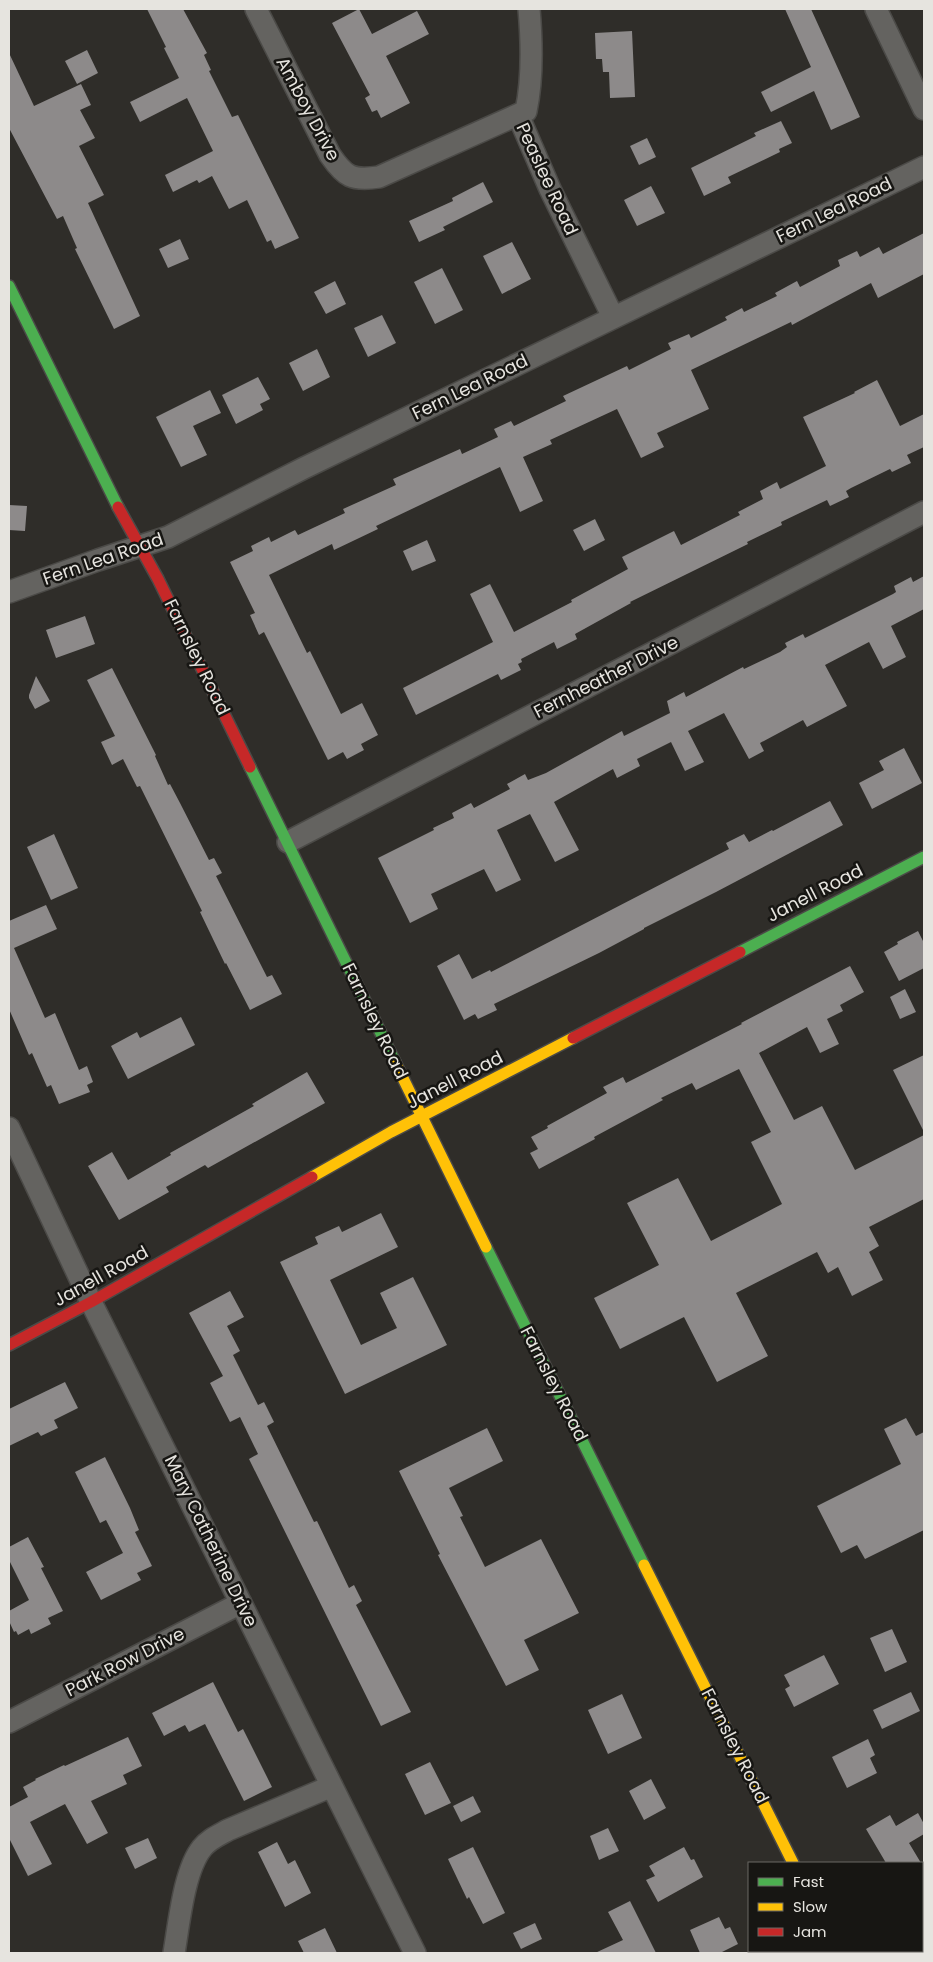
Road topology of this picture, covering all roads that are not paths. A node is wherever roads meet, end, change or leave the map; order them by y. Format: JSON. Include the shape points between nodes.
{"nodes":[{"id":1,"x":256,"y":9,"type":"edge"},
{"id":2,"x":529,"y":9,"type":"edge"},
{"id":3,"x":876,"y":9,"type":"edge"},
{"id":4,"x":924,"y":109,"type":"edge"},
{"id":5,"x":518,"y":116,"type":"junction"},
{"id":6,"x":924,"y":167,"type":"edge"},
{"id":7,"x":9,"y":286,"type":"edge"},
{"id":8,"x":613,"y":317,"type":"junction"},
{"id":9,"x":924,"y":512,"type":"edge"},
{"id":10,"x":140,"y":546,"type":"junction"},
{"id":11,"x":9,"y":592,"type":"edge"},
{"id":12,"x":288,"y":842,"type":"junction"},
{"id":13,"x":924,"y":857,"type":"edge"},
{"id":14,"x":422,"y":1117,"type":"junction"},
{"id":15,"x":9,"y":1128,"type":"edge"},
{"id":16,"x":92,"y":1302,"type":"junction"},
{"id":17,"x":9,"y":1345,"type":"edge"},
{"id":18,"x":241,"y":1602,"type":"junction"},
{"id":19,"x":9,"y":1722,"type":"edge"},
{"id":20,"x":332,"y":1786,"type":"junction"},
{"id":21,"x":793,"y":1862,"type":"edge"},
{"id":22,"x":174,"y":1953,"type":"edge"},
{"id":23,"x":415,"y":1953,"type":"edge"}],
"edges":[{"from":1,"to":5,"type":"street","name":"Amboy Drive","via":[[330,155],[348,175],[361,180],[379,177]]},
{"from":2,"to":5,"type":"street","name":"Peaslee Road","via":[[532,36],[530,92],[526,111]]},
{"from":3,"to":4,"type":"street"},
{"from":5,"to":8,"type":"street","name":"Peaslee Road"},
{"from":6,"to":8,"type":"street","name":"Fern Lea Road"},
{"from":7,"to":10,"type":"street","name":"Farnsley Road"},
{"from":8,"to":10,"type":"street","name":"Fern Lea Road","via":[[168,537]]},
{"from":9,"to":12,"type":"street","name":"Fernheather Drive"},
{"from":10,"to":11,"type":"street","name":"Fern Lea Road"},
{"from":10,"to":12,"type":"street","name":"Farnsley Road"},
{"from":12,"to":14,"type":"street","name":"Farnsley Road"},
{"from":13,"to":14,"type":"street","name":"Janell Road"},
{"from":14,"to":16,"type":"street","name":"Janell Road"},
{"from":14,"to":21,"type":"street","name":"Farnsley Road"},
{"from":15,"to":16,"type":"street","name":"Mary Catherine Drive"},
{"from":16,"to":17,"type":"street","name":"Janell Road"},
{"from":16,"to":18,"type":"street","name":"Mary Catherine Drive"},
{"from":18,"to":19,"type":"street","name":"Park Row Drive"},
{"from":18,"to":20,"type":"street","name":"Mary Catherine Drive"},
{"from":20,"to":22,"type":"street","via":[[228,1830],[202,1848],[187,1882]]},
{"from":20,"to":23,"type":"street","name":"Mary Catherine Drive"}]}
